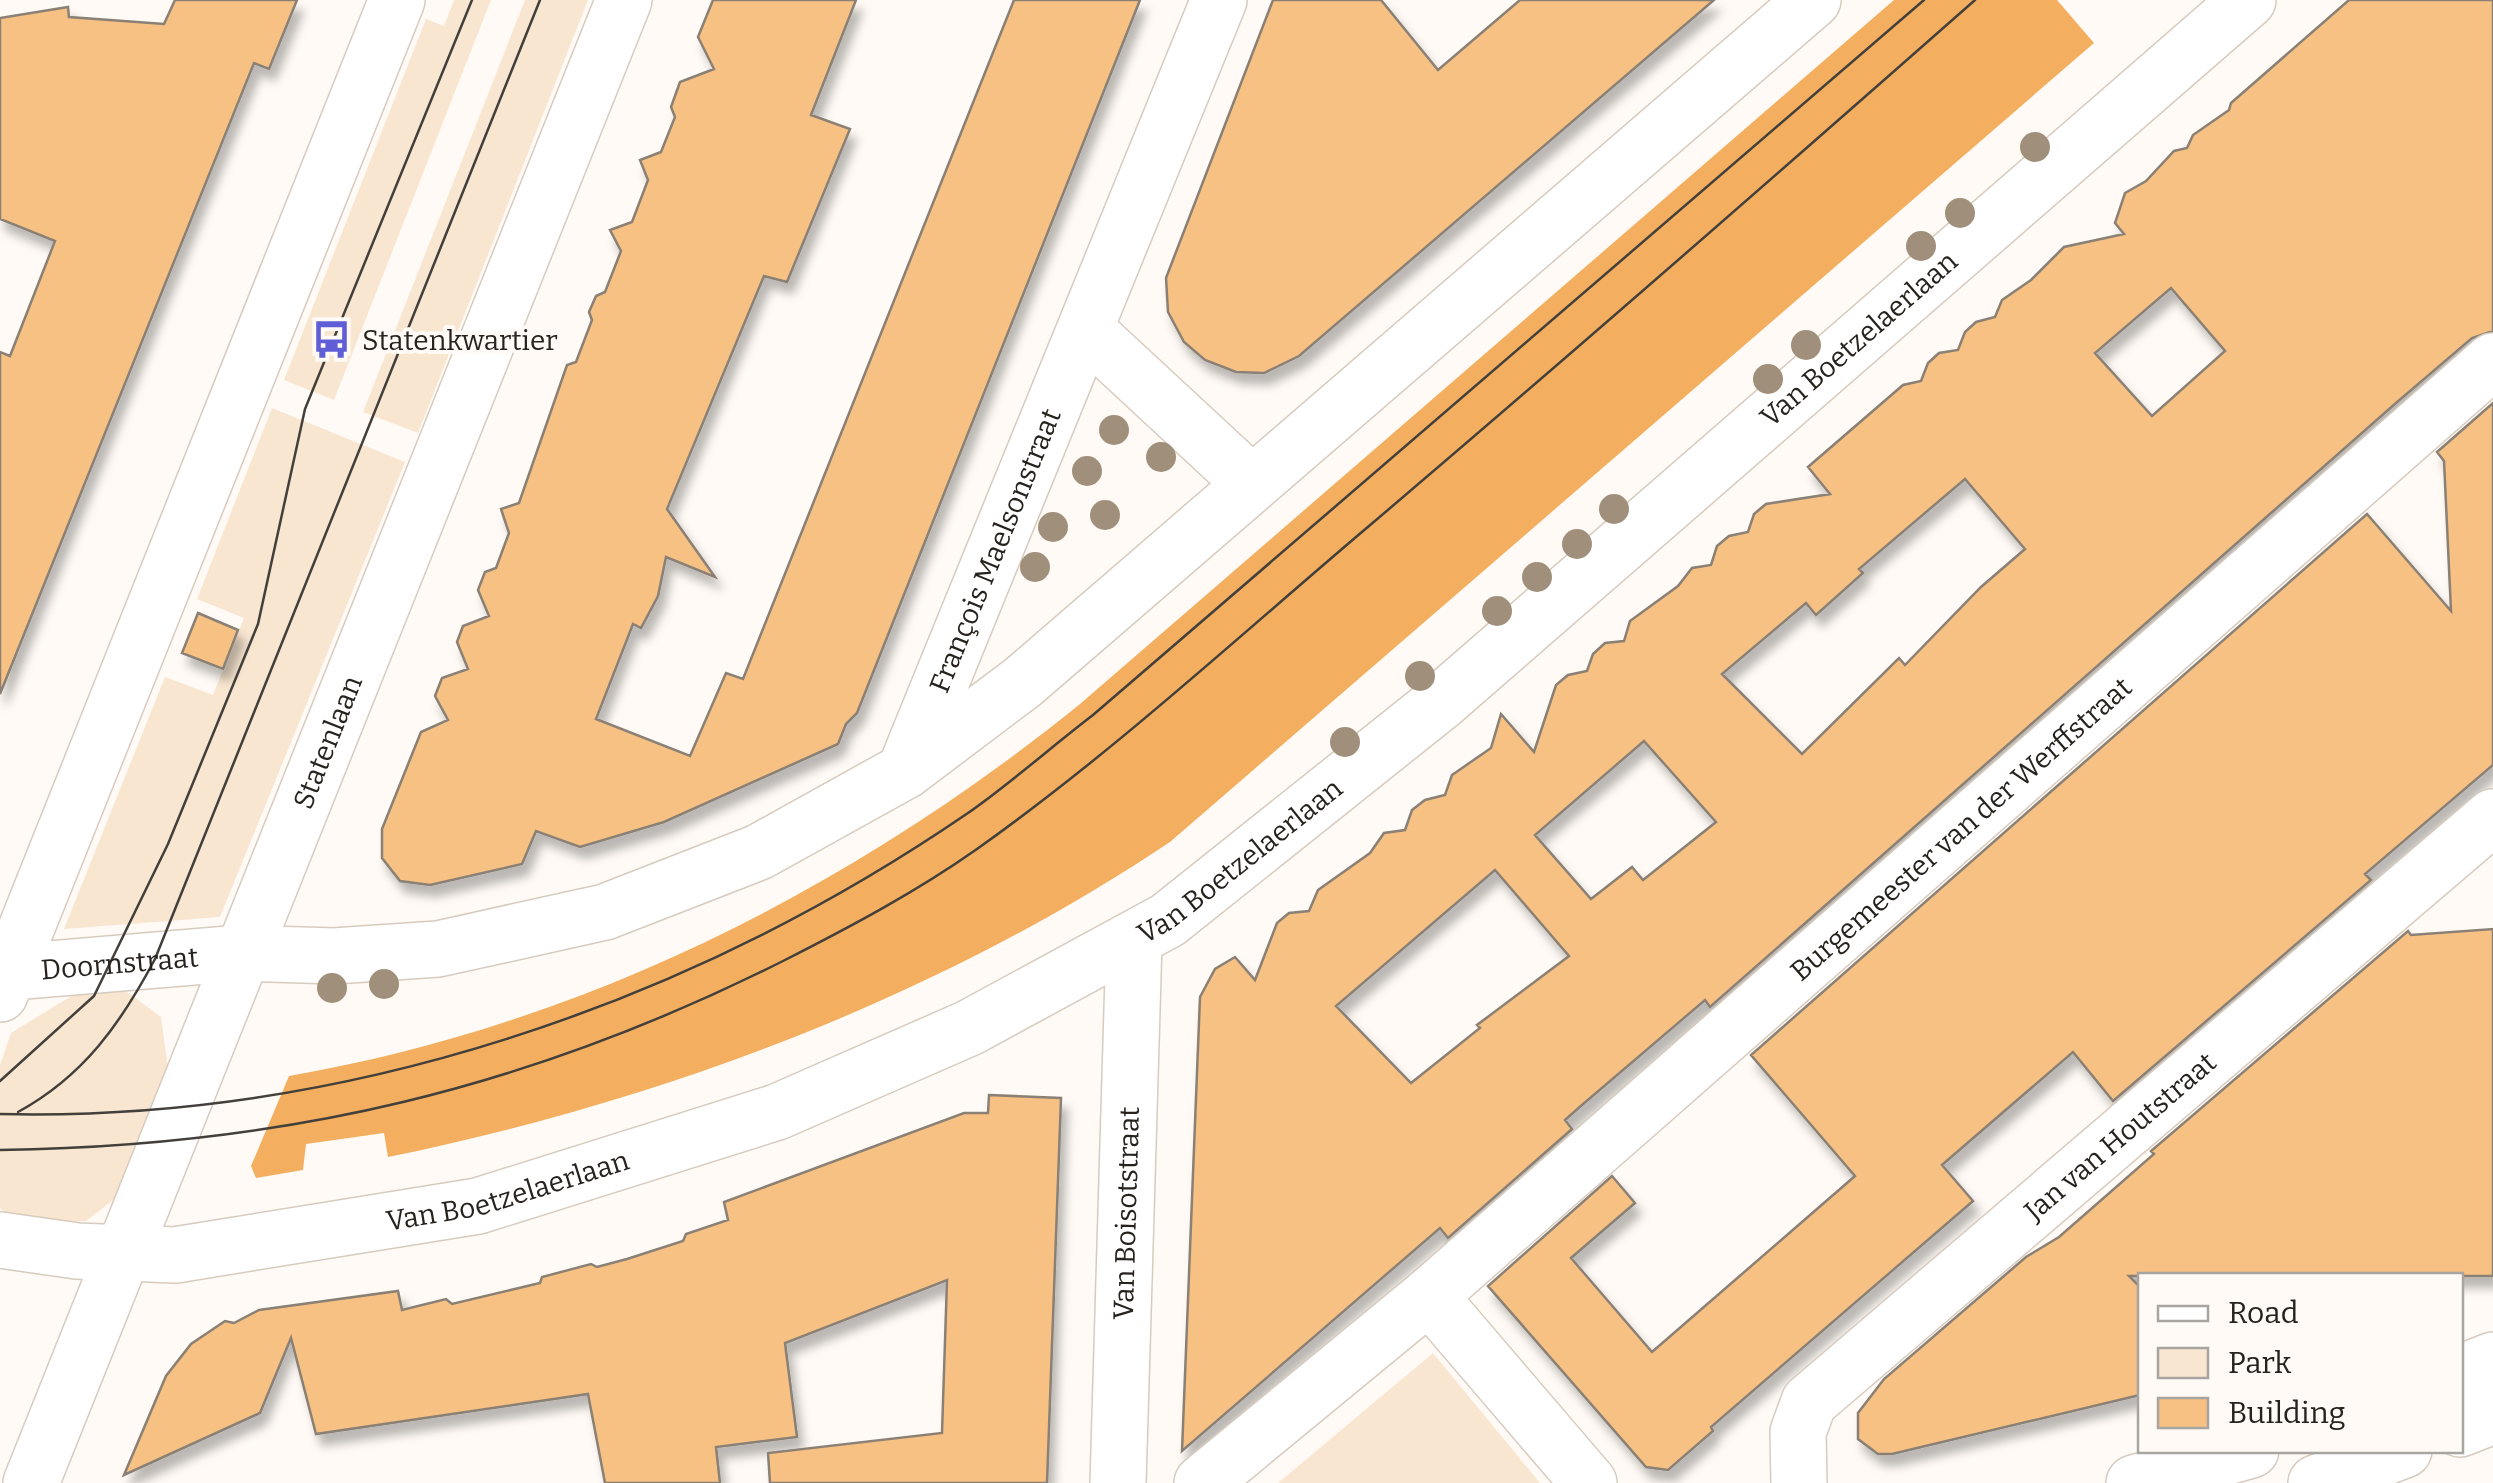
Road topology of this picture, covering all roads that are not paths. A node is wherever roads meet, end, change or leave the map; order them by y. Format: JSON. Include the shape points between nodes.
{"nodes":[{"id":1,"x":397,"y":0,"type":"edge"},
{"id":2,"x":624,"y":0,"type":"edge"},
{"id":3,"x":1218,"y":0,"type":"edge"},
{"id":4,"x":1813,"y":0,"type":"edge"},
{"id":5,"x":2248,"y":0,"type":"edge"},
{"id":6,"x":1086,"y":330,"type":"junction"},
{"id":7,"x":2493,"y":361,"type":"edge"},
{"id":8,"x":1250,"y":484,"type":"junction"},
{"id":9,"x":905,"y":771,"type":"junction"},
{"id":10,"x":2493,"y":817,"type":"edge"},
{"id":11,"x":1134,"y":942,"type":"junction"},
{"id":12,"x":241,"y":953,"type":"junction"},
{"id":13,"x":3,"y":980,"type":"edge"},
{"id":14,"x":0,"y":1240,"type":"edge"},
{"id":15,"x":124,"y":1252,"type":"junction"},
{"id":16,"x":1429,"y":1296,"type":"junction"},
{"id":17,"x":2493,"y":1360,"type":"edge"},
{"id":18,"x":2463,"y":1372,"type":"edge"},
{"id":19,"x":2493,"y":1416,"type":"edge"},
{"id":20,"x":2463,"y":1428,"type":"edge"},
{"id":21,"x":2240,"y":1453,"type":"edge"},
{"id":22,"x":2396,"y":1453,"type":"edge"},
{"id":23,"x":31,"y":1483,"type":"edge"},
{"id":24,"x":1118,"y":1483,"type":"edge"},
{"id":25,"x":1202,"y":1483,"type":"edge"},
{"id":26,"x":1589,"y":1483,"type":"edge"},
{"id":27,"x":1799,"y":1483,"type":"edge"},
{"id":28,"x":2134,"y":1483,"type":"edge"},
{"id":29,"x":2316,"y":1483,"type":"edge"}],
"edges":[{"from":1,"to":13,"type":"street"},
{"from":2,"to":12,"type":"street","name":"Statenlaan"},
{"from":3,"to":6,"type":"street","name":"François Maelsonstraat"},
{"from":4,"to":8,"type":"street"},
{"from":5,"to":11,"type":"street","name":"Van Boetzelaerlaan","via":[[1441,702]]},
{"from":6,"to":8,"type":"street"},
{"from":6,"to":9,"type":"street","name":"François Maelsonstraat"},
{"from":7,"to":16,"type":"street","name":"Burgemeester van der Werffstraat"},
{"from":8,"to":9,"type":"street","via":[[1022,682]]},
{"from":9,"to":12,"type":"street","via":[[759,852],[605,912],[438,950]]},
{"from":10,"to":27,"type":"street","name":"Jan van Houtstraat","via":[[1810,1402],[1798,1432]]},
{"from":11,"to":15,"type":"street","name":"Van Boetzelaerlaan","via":[[880,1068],[645,1157],[478,1206],[203,1252]]},
{"from":11,"to":24,"type":"street","name":"Van Boisotstraat"},
{"from":12,"to":13,"type":"street","name":"Doornstraat"},
{"from":12,"to":15,"type":"street","name":"Statenlaan"},
{"from":14,"to":15,"type":"street","name":"Van Boetzelaerlaan"},
{"from":15,"to":23,"type":"street","name":"Statenlaan"},
{"from":16,"to":25,"type":"street","name":"Burgemeester van der Werffstraat"},
{"from":16,"to":26,"type":"street"},
{"from":17,"to":18,"type":"street"},
{"from":19,"to":20,"type":"street"},
{"from":21,"to":28,"type":"street"},
{"from":22,"to":29,"type":"street"}]}
